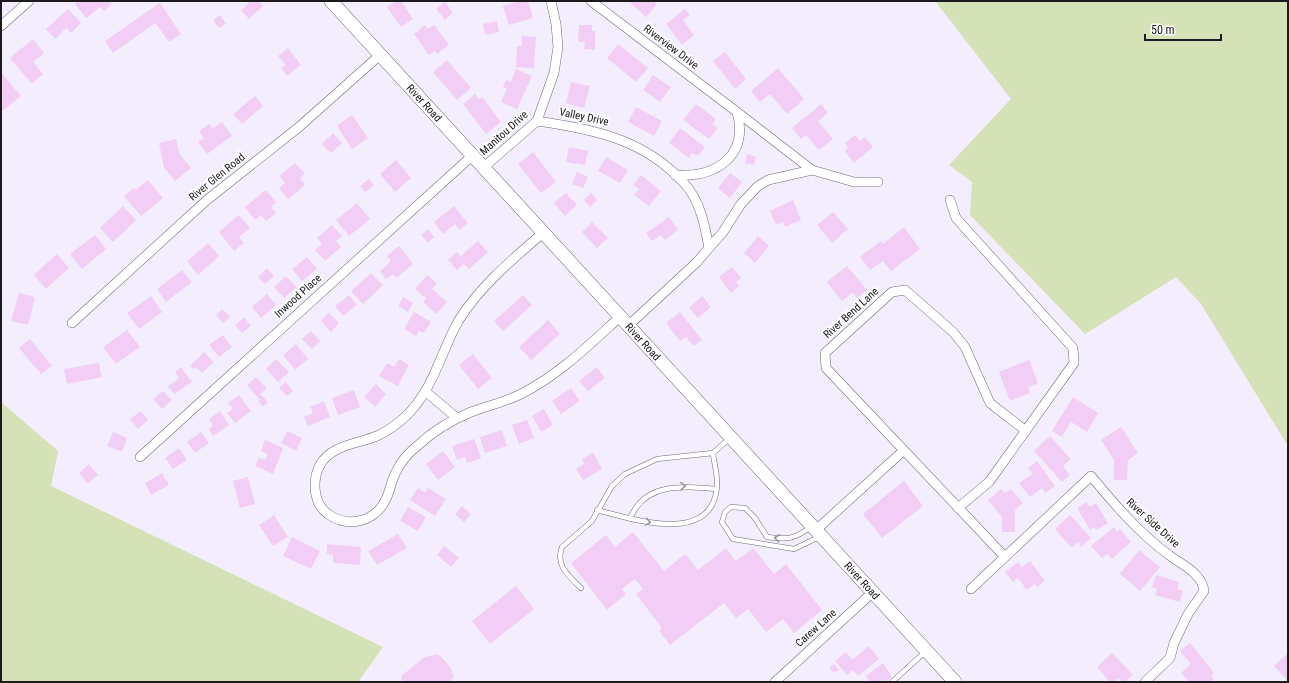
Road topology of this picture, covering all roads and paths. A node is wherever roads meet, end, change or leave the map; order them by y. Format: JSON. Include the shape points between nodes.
{"nodes":[{"id":1,"x":28,"y":1,"type":"edge"},
{"id":2,"x":332,"y":1,"type":"edge"},
{"id":3,"x":550,"y":1,"type":"edge"},
{"id":4,"x":590,"y":1,"type":"edge"},
{"id":5,"x":1,"y":26,"type":"edge"},
{"id":6,"x":380,"y":55,"type":"junction"},
{"id":7,"x":737,"y":112,"type":"junction"},
{"id":8,"x":537,"y":121,"type":"junction"},
{"id":9,"x":473,"y":155,"type":"junction"},
{"id":10,"x":484,"y":167,"type":"junction"},
{"id":11,"x":812,"y":170,"type":"junction"},
{"id":12,"x":675,"y":175,"type":"junction"},
{"id":13,"x":878,"y":182,"type":"dead end"},
{"id":14,"x":950,"y":200,"type":"dead end"},
{"id":15,"x":544,"y":232,"type":"junction"},
{"id":16,"x":709,"y":248,"type":"junction"},
{"id":17,"x":625,"y":320,"type":"junction"},
{"id":18,"x":72,"y":323,"type":"dead end"},
{"id":19,"x":426,"y":392,"type":"junction"},
{"id":20,"x":457,"y":418,"type":"junction"},
{"id":21,"x":1026,"y":430,"type":"junction"},
{"id":22,"x":732,"y":437,"type":"junction"},
{"id":23,"x":904,"y":451,"type":"junction"},
{"id":24,"x":713,"y":453,"type":"junction"},
{"id":25,"x":140,"y":456,"type":"dead end"},
{"id":26,"x":716,"y":489,"type":"junction"},
{"id":27,"x":958,"y":508,"type":"junction"},
{"id":28,"x":597,"y":510,"type":"junction"},
{"id":29,"x":630,"y":519,"type":"junction"},
{"id":30,"x":817,"y":531,"type":"junction"},
{"id":31,"x":1005,"y":557,"type":"junction"},
{"id":32,"x":581,"y":588,"type":"dead end"},
{"id":33,"x":971,"y":589,"type":"dead end"},
{"id":34,"x":873,"y":592,"type":"junction"},
{"id":35,"x":926,"y":651,"type":"junction"},
{"id":36,"x":775,"y":682,"type":"edge"},
{"id":37,"x":892,"y":682,"type":"edge"},
{"id":38,"x":955,"y":682,"type":"edge"},
{"id":39,"x":1145,"y":682,"type":"edge"}],
"edges":[{"from":1,"to":5,"type":"street"},
{"from":2,"to":6,"type":"street","name":"River Road"},
{"from":3,"to":8,"type":"street","name":"Manitou Drive","via":[[558,47],[554,73]]},
{"from":4,"to":7,"type":"street","name":"Riverview Drive"},
{"from":6,"to":9,"type":"street","name":"River Road"},
{"from":6,"to":18,"type":"street","name":"River Glen Road","via":[[299,128],[207,200]]},
{"from":7,"to":11,"type":"street","name":"Riverview Drive"},
{"from":7,"to":12,"type":"street","via":[[739,141],[728,160],[711,172]]},
{"from":8,"to":10,"type":"street","name":"Manitou Drive"},
{"from":8,"to":12,"type":"street","name":"Valley Drive","via":[[585,128],[616,137],[642,150]]},
{"from":9,"to":10,"type":"street","name":"River Road"},
{"from":9,"to":25,"type":"street","name":"Inwood Place"},
{"from":10,"to":15,"type":"street","name":"River Road"},
{"from":11,"to":13,"type":"street","name":"Riverview Drive","via":[[854,182]]},
{"from":11,"to":16,"type":"street","via":[[768,180],[758,186],[741,204]]},
{"from":12,"to":16,"type":"street","name":"Valley Drive","via":[[684,183],[700,211]]},
{"from":14,"to":21,"type":"street","via":[[956,218],[1074,348],[1074,363]]},
{"from":15,"to":17,"type":"street","name":"River Road"},
{"from":15,"to":19,"type":"street","via":[[513,259],[473,301],[460,320]]},
{"from":16,"to":17,"type":"street","via":[[697,262]]},
{"from":17,"to":20,"type":"street","via":[[543,381],[521,394]]},
{"from":17,"to":22,"type":"street","name":"River Road"},
{"from":19,"to":20,"type":"street"},
{"from":19,"to":20,"type":"street","via":[[391,428],[362,442],[333,451],[325,458],[315,484],[316,495],[324,511],[338,520],[347,522],[366,519],[375,514],[387,498],[394,476],[408,454],[438,429]]},
{"from":21,"to":23,"type":"street","name":"River Bend Lane","via":[[990,403],[965,347],[954,332],[905,290],[892,292],[825,353],[825,358],[826,368]]},
{"from":21,"to":27,"type":"street","via":[[989,482]]},
{"from":22,"to":24,"type":"lane"},
{"from":22,"to":30,"type":"street","name":"River Road"},
{"from":23,"to":27,"type":"street","name":"River Bend Lane"},
{"from":23,"to":30,"type":"street"},
{"from":24,"to":26,"type":"lane"},
{"from":24,"to":28,"type":"lane","via":[[657,459],[640,466],[625,474],[612,486]]},
{"from":29,"to":26,"type":"lane","one_way":true,"via":[[640,502],[662,489],[685,486]]},
{"from":29,"to":26,"type":"lane","one_way":true,"via":[[673,525],[691,522],[702,516],[710,507]]},
{"from":27,"to":31,"type":"street","name":"River Bend Lane"},
{"from":28,"to":29,"type":"lane"},
{"from":28,"to":32,"type":"lane","via":[[592,521],[562,548],[560,553],[562,568]]},
{"from":30,"to":30,"type":"lane","one_way":true,"via":[[788,540],[767,537],[745,508],[731,507],[725,512],[722,522],[733,539],[794,549]]},
{"from":30,"to":34,"type":"street","name":"River Road"},
{"from":31,"to":33,"type":"street","name":"River Side Drive"},
{"from":31,"to":39,"type":"street","name":"River Side Drive","via":[[1091,476],[1122,514],[1168,554],[1196,574],[1203,587],[1204,591],[1188,614],[1174,643],[1170,658]]},
{"from":34,"to":35,"type":"street","name":"River Road"},
{"from":34,"to":36,"type":"street","name":"Carew Lane"},
{"from":35,"to":37,"type":"lane"},
{"from":35,"to":38,"type":"street","name":"River Road"}]}
